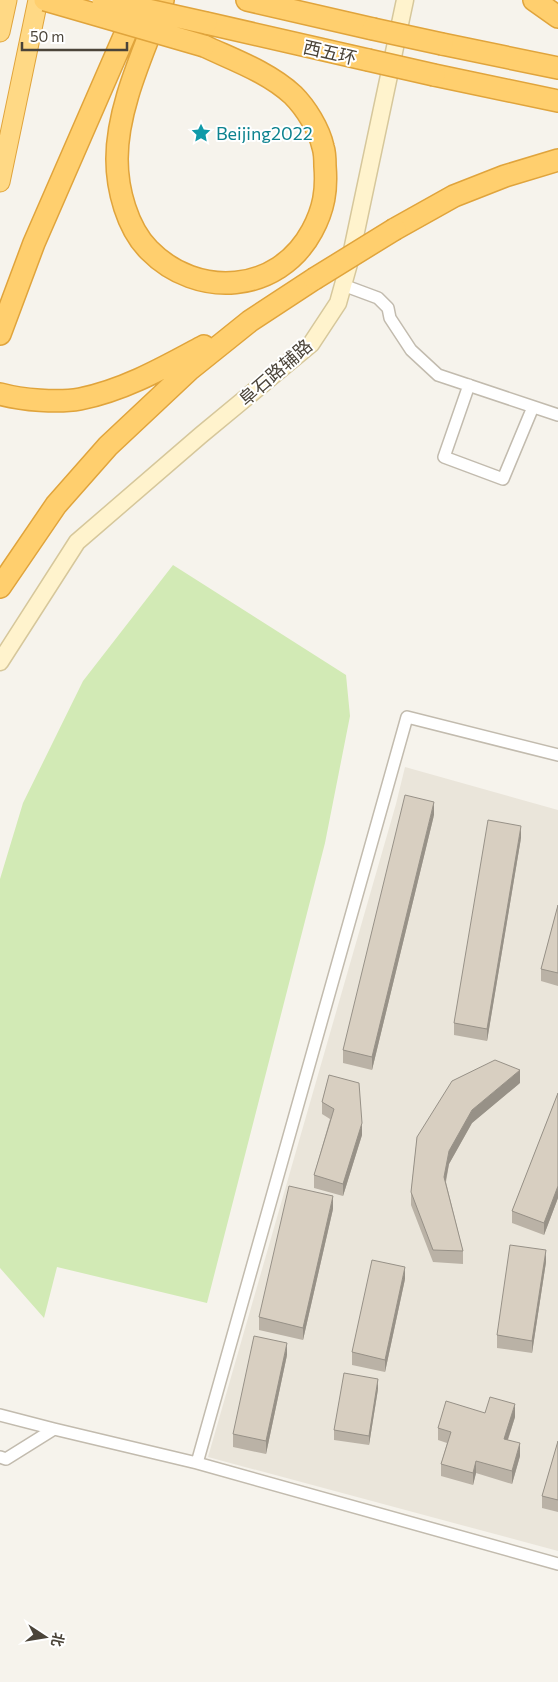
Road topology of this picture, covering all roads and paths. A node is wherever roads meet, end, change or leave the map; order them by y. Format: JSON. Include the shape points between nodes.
{"nodes":[{"id":1,"x":7,"y":0,"type":"edge"},
{"id":2,"x":38,"y":0,"type":"edge"},
{"id":3,"x":45,"y":0,"type":"edge"},
{"id":4,"x":103,"y":0,"type":"edge"},
{"id":5,"x":140,"y":0,"type":"edge"},
{"id":6,"x":163,"y":0,"type":"edge"},
{"id":7,"x":247,"y":0,"type":"edge"},
{"id":8,"x":405,"y":0,"type":"edge"},
{"id":9,"x":534,"y":0,"type":"edge"},
{"id":10,"x":558,"y":17,"type":"edge"},
{"id":11,"x":0,"y":32,"type":"edge"},
{"id":12,"x":558,"y":68,"type":"edge"},
{"id":13,"x":558,"y":101,"type":"edge"},
{"id":14,"x":558,"y":160,"type":"edge"},
{"id":15,"x":0,"y":182,"type":"edge"},
{"id":16,"x":343,"y":285,"type":"junction"},
{"id":17,"x":250,"y":321,"type":"junction"},
{"id":18,"x":0,"y":334,"type":"edge"},
{"id":19,"x":469,"y":385,"type":"junction"},
{"id":20,"x":0,"y":394,"type":"edge"},
{"id":21,"x":533,"y":407,"type":"junction"},
{"id":22,"x":558,"y":415,"type":"edge"},
{"id":23,"x":0,"y":587,"type":"edge"},
{"id":24,"x":0,"y":662,"type":"edge"},
{"id":25,"x":558,"y":755,"type":"edge"},
{"id":26,"x":0,"y":1415,"type":"edge"},
{"id":27,"x":54,"y":1429,"type":"junction"},
{"id":28,"x":0,"y":1457,"type":"edge"},
{"id":29,"x":197,"y":1463,"type":"junction"},
{"id":30,"x":558,"y":1564,"type":"edge"}],
"edges":[{"from":1,"to":11,"type":"highway"},
{"from":2,"to":15,"type":"highway"},
{"from":3,"to":6,"type":"highway","bridge":true,"via":[[204,46],[259,71],[293,96],[311,120],[323,147],[327,182],[321,214],[305,243],[279,269],[249,281],[225,283],[194,278],[168,267],[147,248],[130,222],[120,190],[117,158],[120,126],[132,85]]},
{"from":4,"to":13,"type":"highway","name":"西五环","bridge":true},
{"from":5,"to":18,"type":"highway","via":[[34,243]]},
{"from":7,"to":12,"type":"highway","name":"西五环","bridge":true},
{"from":8,"to":16,"type":"main road","name":"阜石路辅路"},
{"from":9,"to":10,"type":"highway"},
{"from":14,"to":17,"type":"highway","bridge":true,"via":[[454,196],[395,229]]},
{"from":16,"to":19,"type":"street","via":[[378,298],[388,308],[390,318],[411,350],[438,375]]},
{"from":16,"to":24,"type":"main road","name":"阜石路辅路","via":[[338,303],[311,344],[77,542]]},
{"from":17,"to":20,"type":"highway","via":[[154,372],[112,390],[79,399],[39,400]]},
{"from":17,"to":23,"type":"highway","via":[[189,370],[108,446],[56,505]]},
{"from":19,"to":21,"type":"street"},
{"from":19,"to":21,"type":"street","via":[[444,457],[503,479]]},
{"from":21,"to":22,"type":"street"},
{"from":25,"to":29,"type":"street","via":[[406,717]]},
{"from":26,"to":27,"type":"street"},
{"from":27,"to":28,"type":"street","via":[[6,1459]]},
{"from":27,"to":29,"type":"street"},
{"from":29,"to":30,"type":"street"}]}
